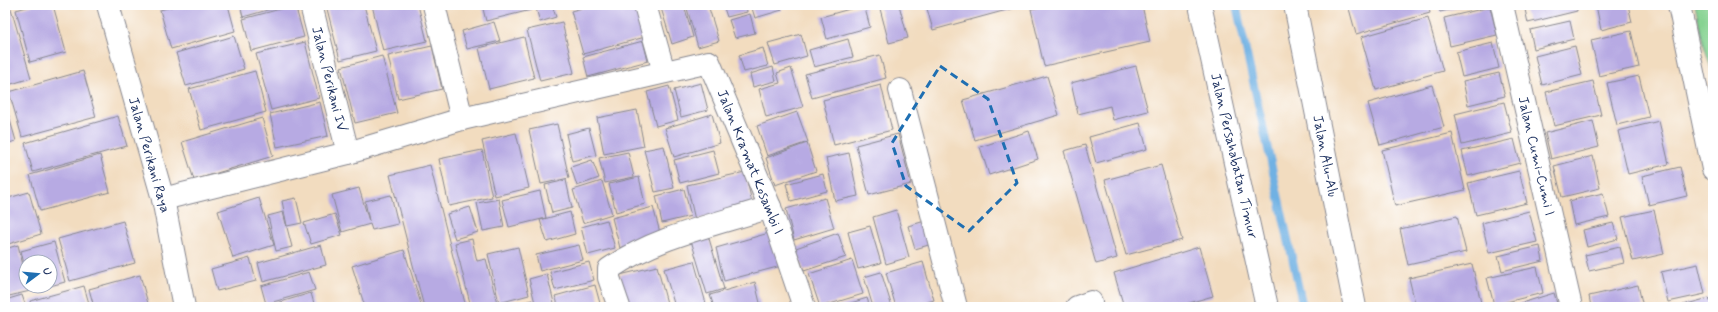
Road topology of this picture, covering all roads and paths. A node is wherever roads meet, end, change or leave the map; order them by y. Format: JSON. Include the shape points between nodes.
{"nodes":[{"id":1,"x":108,"y":5,"type":"edge"},
{"id":2,"x":311,"y":5,"type":"edge"},
{"id":3,"x":434,"y":5,"type":"edge"},
{"id":4,"x":645,"y":5,"type":"edge"},
{"id":5,"x":1200,"y":5,"type":"edge"},
{"id":6,"x":1296,"y":5,"type":"edge"},
{"id":7,"x":1502,"y":5,"type":"edge"},
{"id":8,"x":1679,"y":5,"type":"edge"},
{"id":9,"x":664,"y":72,"type":"junction"},
{"id":10,"x":900,"y":90,"type":"dead end"},
{"id":11,"x":462,"y":119,"type":"junction"},
{"id":12,"x":348,"y":153,"type":"junction"},
{"id":13,"x":1713,"y":169,"type":"edge"},
{"id":14,"x":163,"y":199,"type":"junction"},
{"id":15,"x":770,"y":207,"type":"junction"},
{"id":16,"x":184,"y":307,"type":"edge"},
{"id":17,"x":619,"y":307,"type":"edge"},
{"id":18,"x":804,"y":307,"type":"edge"},
{"id":19,"x":956,"y":307,"type":"edge"},
{"id":20,"x":1267,"y":307,"type":"edge"},
{"id":21,"x":1355,"y":307,"type":"edge"},
{"id":22,"x":1571,"y":307,"type":"edge"}],
"edges":[{"from":1,"to":14,"type":"street","name":"Jalan Perikani Raya"},
{"from":2,"to":12,"type":"street","name":"Jalan Perikani IV"},
{"from":3,"to":11,"type":"street"},
{"from":4,"to":9,"type":"street"},
{"from":5,"to":20,"type":"street","name":"Jalan Persahabatan Timur"},
{"from":6,"to":21,"type":"street","name":"Jalan Alu-Alu"},
{"from":7,"to":22,"type":"street","name":"Jalan Cumi-Cumi I"},
{"from":8,"to":13,"type":"street"},
{"from":9,"to":11,"type":"street"},
{"from":9,"to":15,"type":"street","name":"Jalan Kramat Kosambi I","via":[[709,62]]},
{"from":10,"to":19,"type":"street"},
{"from":11,"to":12,"type":"street"},
{"from":12,"to":14,"type":"street"},
{"from":14,"to":16,"type":"street","name":"Jalan Perikani Raya"},
{"from":15,"to":17,"type":"street","via":[[670,237],[620,261],[609,269],[609,278]]},
{"from":15,"to":18,"type":"street","name":"Jalan Kramat Kosambi I"}]}
